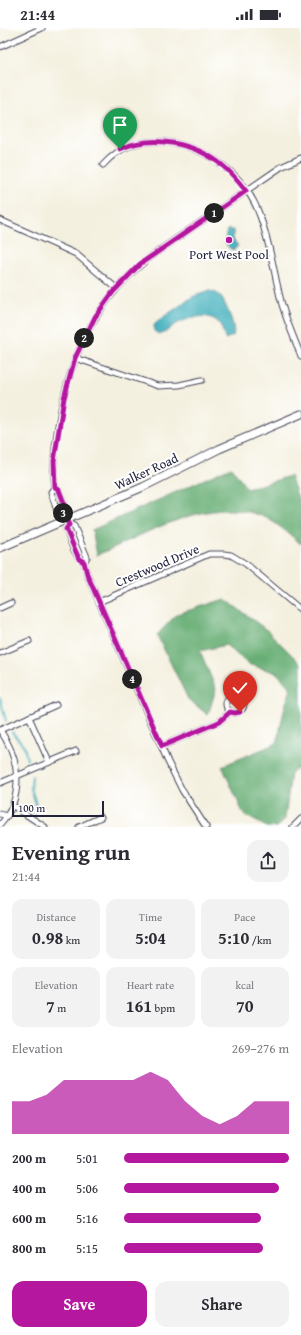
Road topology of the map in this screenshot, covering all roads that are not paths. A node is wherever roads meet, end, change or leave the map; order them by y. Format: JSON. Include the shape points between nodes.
{"nodes":[{"id":1,"x":42,"y":28,"type":"edge"},
{"id":2,"x":0,"y":47,"type":"edge"},
{"id":3,"x":301,"y":158,"type":"edge"},
{"id":4,"x":103,"y":165,"type":"dead end"},
{"id":5,"x":246,"y":191,"type":"junction"},
{"id":6,"x":0,"y":220,"type":"edge"},
{"id":7,"x":116,"y":288,"type":"junction"},
{"id":8,"x":301,"y":356,"type":"edge"},
{"id":9,"x":75,"y":358,"type":"junction"},
{"id":10,"x":202,"y":380,"type":"dead end"},
{"id":11,"x":301,"y":414,"type":"edge"},
{"id":12,"x":55,"y":487,"type":"junction"},
{"id":13,"x":63,"y":512,"type":"junction"},
{"id":14,"x":67,"y":522,"type":"junction"},
{"id":15,"x":0,"y":548,"type":"edge"},
{"id":16,"x":84,"y":562,"type":"junction"},
{"id":17,"x":99,"y":602,"type":"junction"},
{"id":18,"x":11,"y":604,"type":"dead end"},
{"id":19,"x":0,"y":608,"type":"edge"},
{"id":20,"x":301,"y":610,"type":"edge"},
{"id":21,"x":29,"y":641,"type":"dead end"},
{"id":22,"x":0,"y":653,"type":"edge"},
{"id":23,"x":56,"y":705,"type":"dead end"},
{"id":24,"x":230,"y":712,"type":"dead end"},
{"id":25,"x":29,"y":717,"type":"junction"},
{"id":26,"x":0,"y":730,"type":"edge"},
{"id":27,"x":162,"y":746,"type":"junction"},
{"id":28,"x":76,"y":751,"type":"dead end"},
{"id":29,"x":49,"y":762,"type":"junction"},
{"id":30,"x":18,"y":776,"type":"junction"},
{"id":31,"x":0,"y":783,"type":"edge"},
{"id":32,"x":12,"y":806,"type":"junction"},
{"id":33,"x":0,"y":814,"type":"edge"},
{"id":34,"x":7,"y":816,"type":"junction"},
{"id":35,"x":101,"y":817,"type":"dead end"},
{"id":36,"x":301,"y":819,"type":"edge"},
{"id":37,"x":0,"y":825,"type":"edge"},
{"id":38,"x":45,"y":827,"type":"edge"},
{"id":39,"x":79,"y":827,"type":"edge"},
{"id":40,"x":206,"y":827,"type":"edge"},
{"id":41,"x":293,"y":827,"type":"edge"}],
"edges":[{"from":1,"to":2,"type":"street"},
{"from":3,"to":5,"type":"street","via":[[281,167]]},
{"from":4,"to":5,"type":"street","via":[[116,152],[131,145],[171,143],[200,151],[216,160],[234,175]]},
{"from":5,"to":7,"type":"street","via":[[140,264]]},
{"from":5,"to":8,"type":"street","via":[[261,217],[282,303]]},
{"from":6,"to":7,"type":"street","via":[[76,254]]},
{"from":7,"to":9,"type":"street","via":[[89,328]]},
{"from":9,"to":10,"type":"street","via":[[158,386]]},
{"from":9,"to":12,"type":"street","via":[[58,426],[54,461]]},
{"from":11,"to":14,"type":"street","name":"Walker Road"},
{"from":12,"to":13,"type":"street","via":[[59,490],[66,508]]},
{"from":12,"to":13,"type":"street","via":[[51,492],[53,501],[57,511]]},
{"from":13,"to":14,"type":"street"},
{"from":14,"to":15,"type":"street","name":"Walker Road"},
{"from":14,"to":16,"type":"street","via":[[68,534],[79,559]]},
{"from":14,"to":16,"type":"street","via":[[74,526],[87,557]]},
{"from":16,"to":17,"type":"street"},
{"from":17,"to":20,"type":"street","name":"Crestwood Drive","via":[[202,557],[224,554],[238,558]]},
{"from":17,"to":27,"type":"street"},
{"from":18,"to":19,"type":"street"},
{"from":21,"to":22,"type":"street"},
{"from":23,"to":25,"type":"street"},
{"from":24,"to":27,"type":"street","via":[[219,722]]},
{"from":25,"to":26,"type":"street"},
{"from":25,"to":29,"type":"street"},
{"from":26,"to":30,"type":"street","via":[[12,752]]},
{"from":27,"to":40,"type":"street","via":[[182,790]]},
{"from":28,"to":29,"type":"street"},
{"from":29,"to":30,"type":"street"},
{"from":30,"to":31,"type":"street"},
{"from":30,"to":32,"type":"street"},
{"from":32,"to":34,"type":"street"},
{"from":32,"to":38,"type":"street"},
{"from":33,"to":34,"type":"street"},
{"from":34,"to":37,"type":"street"},
{"from":35,"to":39,"type":"street"},
{"from":36,"to":41,"type":"street"}]}
